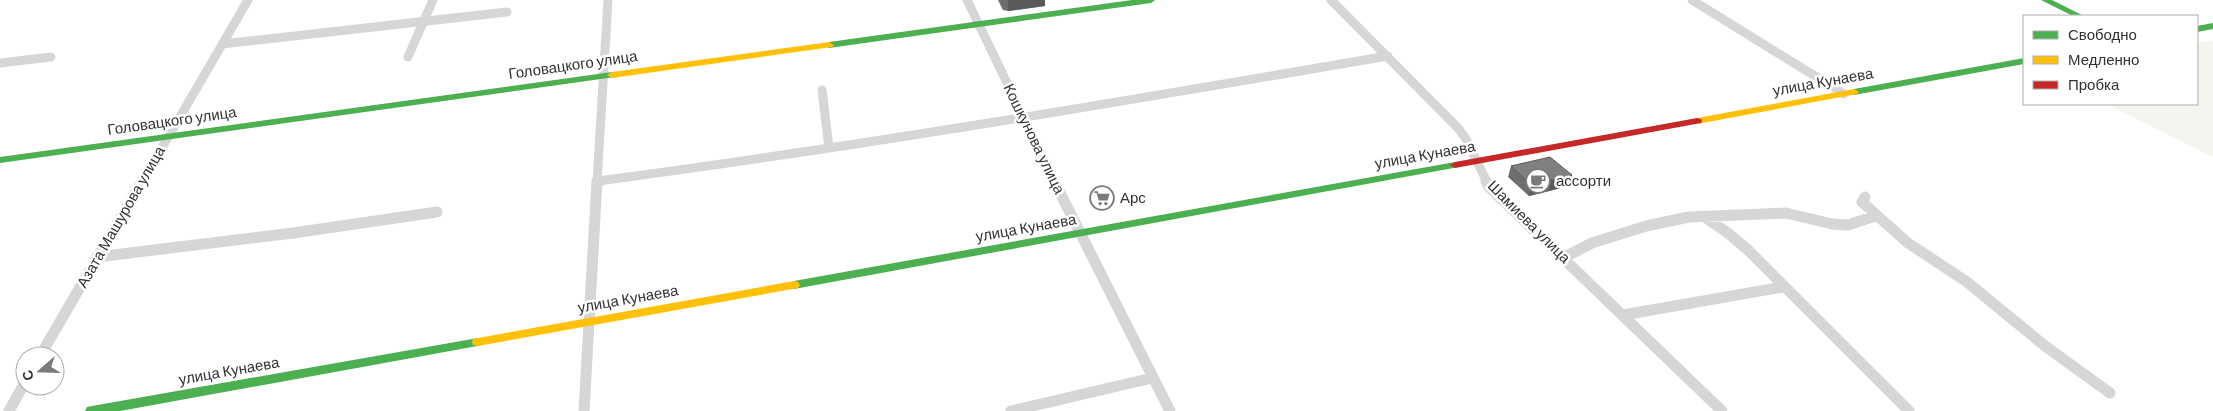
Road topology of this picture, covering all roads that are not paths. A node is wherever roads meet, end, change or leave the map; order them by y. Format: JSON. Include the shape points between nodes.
{"nodes":[{"id":1,"x":248,"y":0,"type":"edge"},
{"id":2,"x":433,"y":0,"type":"edge"},
{"id":3,"x":608,"y":0,"type":"edge"},
{"id":4,"x":967,"y":0,"type":"edge"},
{"id":5,"x":1151,"y":0,"type":"edge"},
{"id":6,"x":1331,"y":0,"type":"edge"},
{"id":7,"x":1692,"y":0,"type":"edge"},
{"id":8,"x":2045,"y":0,"type":"edge"},
{"id":9,"x":508,"y":12,"type":"dead end"},
{"id":10,"x":2078,"y":15,"type":"edge"},
{"id":11,"x":423,"y":21,"type":"junction"},
{"id":12,"x":978,"y":25,"type":"junction"},
{"id":13,"x":2213,"y":26,"type":"edge"},
{"id":14,"x":2198,"y":29,"type":"edge"},
{"id":15,"x":222,"y":44,"type":"junction"},
{"id":16,"x":1388,"y":56,"type":"junction"},
{"id":17,"x":51,"y":57,"type":"dead end"},
{"id":18,"x":408,"y":57,"type":"dead end"},
{"id":19,"x":2023,"y":61,"type":"edge"},
{"id":20,"x":0,"y":64,"type":"edge"},
{"id":21,"x":604,"y":76,"type":"junction"},
{"id":22,"x":822,"y":90,"type":"dead end"},
{"id":23,"x":1844,"y":94,"type":"junction"},
{"id":24,"x":1023,"y":118,"type":"junction"},
{"id":25,"x":167,"y":137,"type":"junction"},
{"id":26,"x":829,"y":148,"type":"junction"},
{"id":27,"x":0,"y":160,"type":"edge"},
{"id":28,"x":1477,"y":160,"type":"junction"},
{"id":29,"x":598,"y":181,"type":"junction"},
{"id":30,"x":1865,"y":197,"type":"dead end"},
{"id":31,"x":437,"y":212,"type":"dead end"},
{"id":32,"x":1875,"y":216,"type":"junction"},
{"id":33,"x":1704,"y":217,"type":"junction"},
{"id":34,"x":1080,"y":234,"type":"junction"},
{"id":35,"x":97,"y":257,"type":"junction"},
{"id":36,"x":1563,"y":258,"type":"junction"},
{"id":37,"x":1783,"y":287,"type":"junction"},
{"id":38,"x":1623,"y":315,"type":"junction"},
{"id":39,"x":589,"y":321,"type":"junction"},
{"id":40,"x":46,"y":346,"type":"edge"},
{"id":41,"x":1152,"y":378,"type":"junction"},
{"id":42,"x":2110,"y":393,"type":"dead end"},
{"id":43,"x":17,"y":396,"type":"edge"},
{"id":44,"x":8,"y":411,"type":"edge"},
{"id":45,"x":92,"y":411,"type":"edge"},
{"id":46,"x":584,"y":411,"type":"edge"},
{"id":47,"x":1011,"y":411,"type":"edge"},
{"id":48,"x":1170,"y":411,"type":"edge"},
{"id":49,"x":1722,"y":411,"type":"edge"},
{"id":50,"x":1909,"y":411,"type":"edge"}],
"edges":[{"from":1,"to":15,"type":"street","name":"Азата Машурова улица"},
{"from":2,"to":11,"type":"street"},
{"from":3,"to":21,"type":"street"},
{"from":4,"to":12,"type":"street","name":"Кошкунова улица"},
{"from":5,"to":12,"type":"main road","name":"Головацкого улица"},
{"from":6,"to":16,"type":"street","name":"Шамиева улица"},
{"from":7,"to":23,"type":"street"},
{"from":8,"to":10,"type":"main road"},
{"from":9,"to":11,"type":"street"},
{"from":11,"to":15,"type":"street"},
{"from":11,"to":18,"type":"street"},
{"from":12,"to":21,"type":"main road","name":"Головацкого улица"},
{"from":12,"to":24,"type":"street","name":"Кошкунова улица"},
{"from":13,"to":14,"type":"main road"},
{"from":15,"to":25,"type":"street","name":"Азата Машурова улица"},
{"from":16,"to":24,"type":"street"},
{"from":16,"to":28,"type":"street","name":"Шамиева улица","via":[[1458,128]]},
{"from":17,"to":20,"type":"street"},
{"from":19,"to":23,"type":"main road","name":"улица Кунаева"},
{"from":21,"to":25,"type":"main road","name":"Головацкого улица"},
{"from":21,"to":29,"type":"street"},
{"from":22,"to":26,"type":"street"},
{"from":23,"to":28,"type":"main road","name":"улица Кунаева"},
{"from":24,"to":26,"type":"street"},
{"from":24,"to":34,"type":"street","name":"Кошкунова улица"},
{"from":25,"to":27,"type":"main road","name":"Головацкого улица"},
{"from":25,"to":35,"type":"street","name":"Азата Машурова улица"},
{"from":26,"to":29,"type":"street"},
{"from":28,"to":34,"type":"main road","name":"улица Кунаева"},
{"from":28,"to":36,"type":"street","name":"Шамиева улица","via":[[1489,187]]},
{"from":29,"to":39,"type":"street"},
{"from":30,"to":32,"type":"street","via":[[1862,202]]},
{"from":31,"to":35,"type":"street"},
{"from":32,"to":33,"type":"street","via":[[1848,225],[1786,213]]},
{"from":32,"to":42,"type":"street","via":[[1908,243],[1967,282],[2045,346]]},
{"from":33,"to":36,"type":"street","via":[[1646,226],[1592,243]]},
{"from":33,"to":37,"type":"street","via":[[1724,228],[1746,247]]},
{"from":34,"to":39,"type":"main road","name":"улица Кунаева"},
{"from":34,"to":41,"type":"street","name":"Кошкунова улица"},
{"from":35,"to":40,"type":"street","name":"Азата Машурова улица"},
{"from":36,"to":38,"type":"street","name":"Шамиева улица"},
{"from":37,"to":38,"type":"street"},
{"from":37,"to":50,"type":"street"},
{"from":38,"to":49,"type":"street","name":"Шамиева улица"},
{"from":39,"to":45,"type":"main road","name":"улица Кунаева"},
{"from":39,"to":46,"type":"street"},
{"from":41,"to":47,"type":"street"},
{"from":41,"to":48,"type":"street","name":"Кошкунова улица"},
{"from":43,"to":44,"type":"street"}]}
